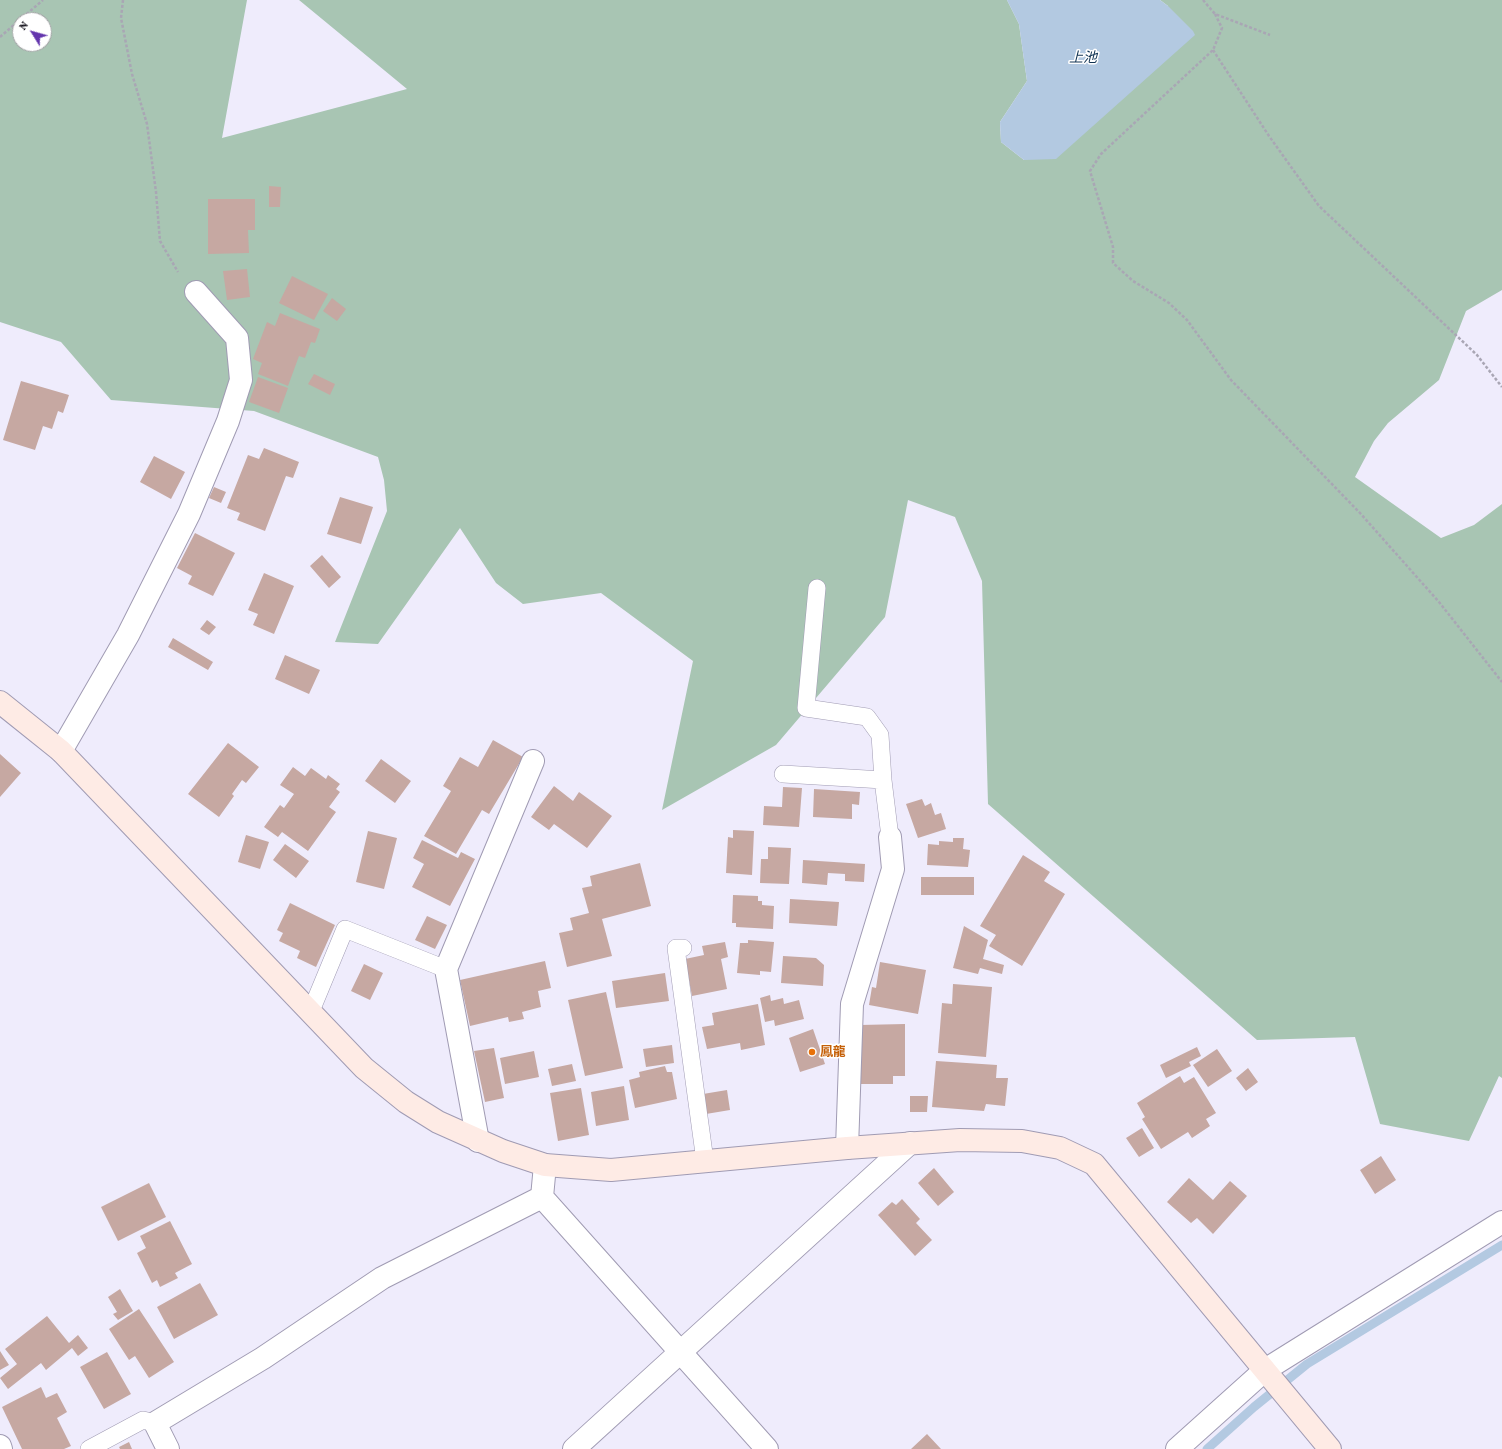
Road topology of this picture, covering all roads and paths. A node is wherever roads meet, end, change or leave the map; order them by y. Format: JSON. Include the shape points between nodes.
{"nodes":[{"id":1,"x":43,"y":0,"type":"edge"},
{"id":2,"x":123,"y":0,"type":"edge"},
{"id":3,"x":1203,"y":0,"type":"edge"},
{"id":4,"x":1215,"y":14,"type":"junction"},
{"id":5,"x":1270,"y":35,"type":"dead end"},
{"id":6,"x":0,"y":37,"type":"edge"},
{"id":7,"x":1213,"y":50,"type":"junction"},
{"id":8,"x":196,"y":292,"type":"joint"},
{"id":9,"x":1502,"y":387,"type":"edge"},
{"id":10,"x":816,"y":588,"type":"dead end"},
{"id":11,"x":1502,"y":682,"type":"edge"},
{"id":12,"x":0,"y":702,"type":"edge"},
{"id":13,"x":61,"y":751,"type":"junction"},
{"id":14,"x":533,"y":761,"type":"dead end"},
{"id":15,"x":783,"y":774,"type":"dead end"},
{"id":16,"x":883,"y":780,"type":"junction"},
{"id":17,"x":890,"y":837,"type":"joint"},
{"id":18,"x":683,"y":948,"type":"dead end"},
{"id":19,"x":446,"y":969,"type":"junction"},
{"id":20,"x":311,"y":1011,"type":"junction"},
{"id":21,"x":478,"y":1141,"type":"junction"},
{"id":22,"x":910,"y":1143,"type":"junction"},
{"id":23,"x":847,"y":1148,"type":"junction"},
{"id":24,"x":705,"y":1161,"type":"junction"},
{"id":25,"x":545,"y":1165,"type":"junction"},
{"id":26,"x":542,"y":1197,"type":"junction"},
{"id":27,"x":1502,"y":1222,"type":"edge"},
{"id":28,"x":681,"y":1352,"type":"junction"},
{"id":29,"x":1265,"y":1370,"type":"junction"},
{"id":30,"x":154,"y":1423,"type":"junction"},
{"id":31,"x":0,"y":1446,"type":"edge"},
{"id":32,"x":2,"y":1449,"type":"edge"},
{"id":33,"x":89,"y":1449,"type":"edge"},
{"id":34,"x":168,"y":1449,"type":"edge"},
{"id":35,"x":574,"y":1449,"type":"edge"},
{"id":36,"x":767,"y":1449,"type":"edge"},
{"id":37,"x":1177,"y":1449,"type":"edge"},
{"id":38,"x":1330,"y":1449,"type":"edge"}],
"edges":[{"from":1,"to":6,"type":"path"},
{"from":2,"to":8,"type":"path","via":[[121,18],[132,74],[147,124],[160,241],[181,277]]},
{"from":3,"to":4,"type":"path"},
{"from":4,"to":5,"type":"path"},
{"from":4,"to":7,"type":"path","via":[[1222,28]]},
{"from":7,"to":9,"type":"path","via":[[1269,136],[1319,206],[1477,355]]},
{"from":7,"to":11,"type":"path","via":[[1101,154],[1090,171],[1113,248],[1113,263],[1133,281],[1169,303],[1187,320],[1231,380],[1360,513],[1440,602]]},
{"from":8,"to":13,"type":"street","via":[[237,338],[241,380],[228,421],[189,514],[128,635]]},
{"from":10,"to":16,"type":"lane","via":[[806,708],[867,716],[880,735]]},
{"from":12,"to":13,"type":"street"},
{"from":13,"to":20,"type":"street"},
{"from":14,"to":19,"type":"street"},
{"from":15,"to":16,"type":"lane"},
{"from":16,"to":17,"type":"lane"},
{"from":17,"to":23,"type":"street","via":[[893,869],[852,1004]]},
{"from":18,"to":24,"type":"lane","via":[[676,948]]},
{"from":19,"to":20,"type":"lane","via":[[345,929]]},
{"from":19,"to":21,"type":"street"},
{"from":20,"to":21,"type":"street","via":[[364,1068],[406,1102],[438,1122]]},
{"from":21,"to":25,"type":"street"},
{"from":22,"to":23,"type":"street"},
{"from":22,"to":28,"type":"street"},
{"from":22,"to":29,"type":"street","via":[[960,1140],[1022,1141],[1060,1148],[1094,1164]]},
{"from":23,"to":24,"type":"street"},
{"from":24,"to":25,"type":"street","via":[[611,1170]]},
{"from":25,"to":26,"type":"street"},
{"from":26,"to":28,"type":"street"},
{"from":26,"to":30,"type":"street","via":[[382,1278],[262,1358]]},
{"from":27,"to":29,"type":"street"},
{"from":28,"to":35,"type":"street"},
{"from":28,"to":36,"type":"street"},
{"from":29,"to":37,"type":"street"},
{"from":29,"to":38,"type":"street"},
{"from":30,"to":33,"type":"lane","via":[[143,1420]]},
{"from":30,"to":34,"type":"street"},
{"from":31,"to":32,"type":"street"}]}
